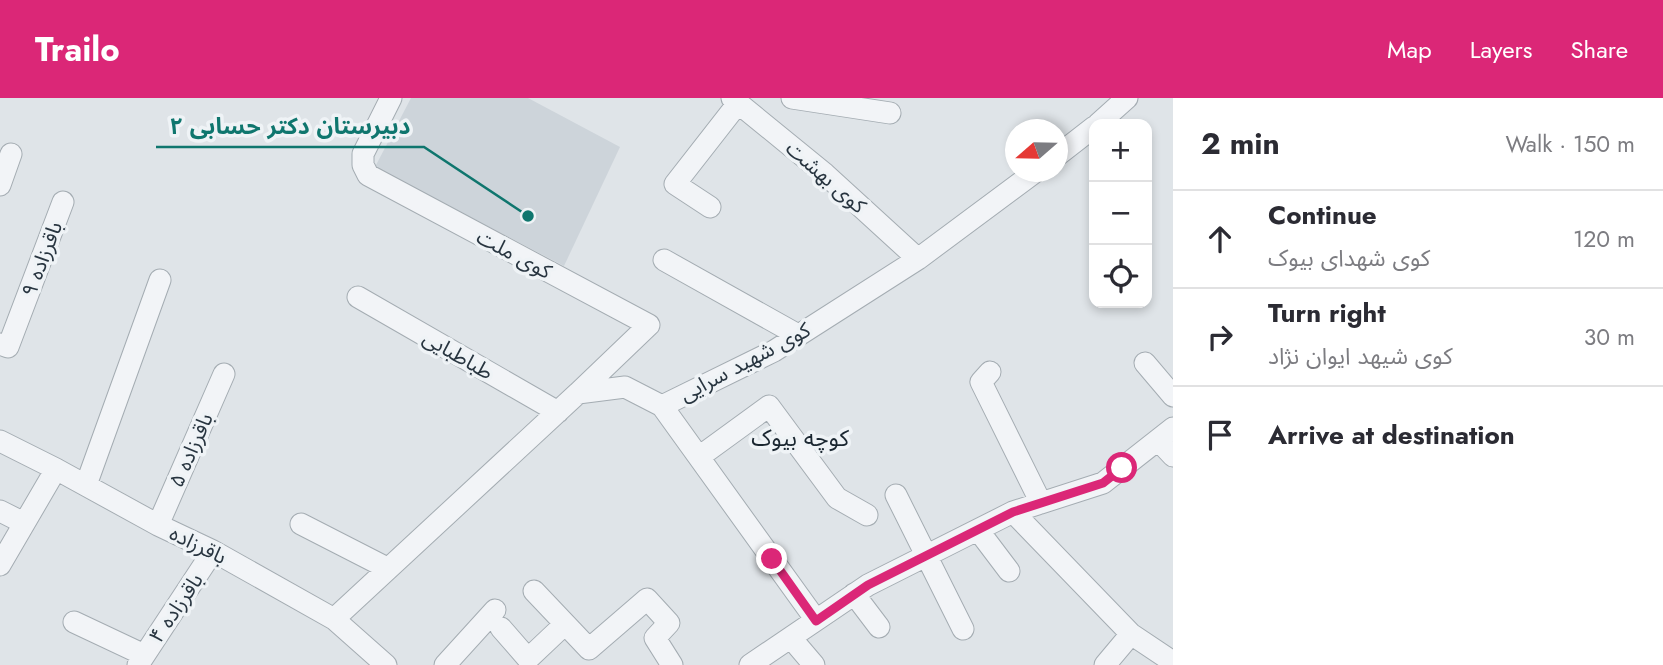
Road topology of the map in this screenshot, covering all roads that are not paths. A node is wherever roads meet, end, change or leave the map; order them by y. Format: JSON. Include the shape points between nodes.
{"nodes":[{"id":1,"x":391,"y":98,"type":"edge"},
{"id":2,"x":792,"y":98,"type":"edge"},
{"id":3,"x":1127,"y":98,"type":"edge"},
{"id":4,"x":736,"y":100,"type":"edge"},
{"id":5,"x":890,"y":113,"type":"dead end"},
{"id":6,"x":1104,"y":119,"type":"edge"},
{"id":7,"x":1089,"y":131,"type":"edge"},
{"id":8,"x":1068,"y":147,"type":"edge"},
{"id":9,"x":11,"y":154,"type":"dead end"},
{"id":10,"x":1022,"y":182,"type":"edge"},
{"id":11,"x":0,"y":185,"type":"edge"},
{"id":12,"x":63,"y":202,"type":"dead end"},
{"id":13,"x":710,"y":207,"type":"dead end"},
{"id":14,"x":918,"y":259,"type":"junction"},
{"id":15,"x":664,"y":260,"type":"dead end"},
{"id":16,"x":160,"y":280,"type":"dead end"},
{"id":17,"x":358,"y":297,"type":"dead end"},
{"id":18,"x":798,"y":335,"type":"junction"},
{"id":19,"x":0,"y":344,"type":"edge"},
{"id":20,"x":1145,"y":363,"type":"dead end"},
{"id":21,"x":990,"y":372,"type":"dead end"},
{"id":22,"x":224,"y":374,"type":"dead end"},
{"id":23,"x":578,"y":393,"type":"junction"},
{"id":24,"x":1173,"y":396,"type":"edge"},
{"id":25,"x":662,"y":406,"type":"junction"},
{"id":26,"x":558,"y":412,"type":"junction"},
{"id":27,"x":1166,"y":434,"type":"edge"},
{"id":28,"x":0,"y":441,"type":"edge"},
{"id":29,"x":1173,"y":456,"type":"edge"},
{"id":30,"x":699,"y":457,"type":"junction"},
{"id":31,"x":56,"y":469,"type":"junction"},
{"id":32,"x":86,"y":485,"type":"junction"},
{"id":33,"x":896,"y":495,"type":"dead end"},
{"id":34,"x":1041,"y":503,"type":"junction"},
{"id":35,"x":0,"y":511,"type":"edge"},
{"id":36,"x":1013,"y":512,"type":"junction"},
{"id":37,"x":867,"y":515,"type":"dead end"},
{"id":38,"x":24,"y":523,"type":"junction"},
{"id":39,"x":301,"y":523,"type":"dead end"},
{"id":40,"x":158,"y":525,"type":"junction"},
{"id":41,"x":978,"y":530,"type":"junction"},
{"id":42,"x":213,"y":551,"type":"junction"},
{"id":43,"x":925,"y":556,"type":"junction"},
{"id":44,"x":0,"y":565,"type":"edge"},
{"id":45,"x":387,"y":568,"type":"junction"},
{"id":46,"x":1009,"y":571,"type":"dead end"},
{"id":47,"x":534,"y":591,"type":"dead end"},
{"id":48,"x":854,"y":594,"type":"junction"},
{"id":49,"x":334,"y":619,"type":"junction"},
{"id":50,"x":816,"y":621,"type":"junction"},
{"id":51,"x":74,"y":622,"type":"dead end"},
{"id":52,"x":565,"y":624,"type":"junction"},
{"id":53,"x":879,"y":627,"type":"dead end"},
{"id":54,"x":963,"y":629,"type":"dead end"},
{"id":55,"x":1131,"y":634,"type":"junction"},
{"id":56,"x":791,"y":638,"type":"junction"},
{"id":57,"x":141,"y":660,"type":"edge"},
{"id":58,"x":1173,"y":662,"type":"edge"},
{"id":59,"x":386,"y":665,"type":"edge"},
{"id":60,"x":445,"y":665,"type":"edge"},
{"id":61,"x":673,"y":665,"type":"edge"},
{"id":62,"x":750,"y":665,"type":"edge"},
{"id":63,"x":814,"y":665,"type":"edge"},
{"id":64,"x":1105,"y":665,"type":"edge"}],
"edges":[{"from":1,"to":23,"type":"street","name":"کوی ملت","via":[[363,154],[368,175],[649,325]]},
{"from":2,"to":5,"type":"street"},
{"from":3,"to":6,"type":"street"},
{"from":4,"to":13,"type":"street","via":[[675,184]]},
{"from":4,"to":14,"type":"street","name":"کوی بهشت"},
{"from":7,"to":8,"type":"street"},
{"from":9,"to":11,"type":"street"},
{"from":10,"to":14,"type":"street","name":"کوی شهید سرایی"},
{"from":12,"to":19,"type":"street","name":"باقرزاده ۹","via":[[8,347]]},
{"from":14,"to":18,"type":"street","name":"کوی شهید سرایی"},
{"from":15,"to":18,"type":"street"},
{"from":16,"to":32,"type":"street"},
{"from":17,"to":26,"type":"street","name":"طباطبایی"},
{"from":18,"to":25,"type":"street","name":"کوی شهید سرایی"},
{"from":20,"to":24,"type":"street"},
{"from":21,"to":34,"type":"street","via":[[981,382]]},
{"from":22,"to":40,"type":"street","name":"باقرزاده ۵"},
{"from":23,"to":25,"type":"street","name":"کوی شهید سرایی","via":[[625,387]]},
{"from":23,"to":26,"type":"street"},
{"from":25,"to":30,"type":"street"},
{"from":26,"to":45,"type":"street"},
{"from":27,"to":29,"type":"street"},
{"from":27,"to":34,"type":"street","via":[[1103,483]]},
{"from":28,"to":31,"type":"street","name":"باقرزاده"},
{"from":30,"to":37,"type":"street","via":[[769,406],[837,498]]},
{"from":30,"to":50,"type":"street"},
{"from":31,"to":32,"type":"street","name":"باقرزاده"},
{"from":31,"to":38,"type":"street"},
{"from":32,"to":40,"type":"street","name":"باقرزاده"},
{"from":33,"to":43,"type":"street"},
{"from":34,"to":36,"type":"street"},
{"from":35,"to":38,"type":"street"},
{"from":36,"to":41,"type":"street"},
{"from":36,"to":55,"type":"street"},
{"from":38,"to":44,"type":"street"},
{"from":39,"to":45,"type":"street"},
{"from":40,"to":42,"type":"street","name":"باقرزاده"},
{"from":41,"to":43,"type":"street"},
{"from":41,"to":46,"type":"street"},
{"from":42,"to":49,"type":"street","name":"باقرزاده"},
{"from":42,"to":57,"type":"street","name":"باقرزاده ۴"},
{"from":43,"to":48,"type":"street"},
{"from":43,"to":54,"type":"street"},
{"from":45,"to":49,"type":"street"},
{"from":47,"to":52,"type":"street"},
{"from":48,"to":50,"type":"street"},
{"from":48,"to":53,"type":"street"},
{"from":49,"to":59,"type":"street","name":"باقرزاده"},
{"from":50,"to":56,"type":"street"},
{"from":51,"to":57,"type":"street"},
{"from":52,"to":60,"type":"street","via":[[528,659],[498,619]]},
{"from":52,"to":61,"type":"street","via":[[589,649],[648,599],[669,622],[655,638]]},
{"from":55,"to":58,"type":"street"},
{"from":55,"to":64,"type":"street"},
{"from":56,"to":62,"type":"street"},
{"from":56,"to":63,"type":"street"}]}
